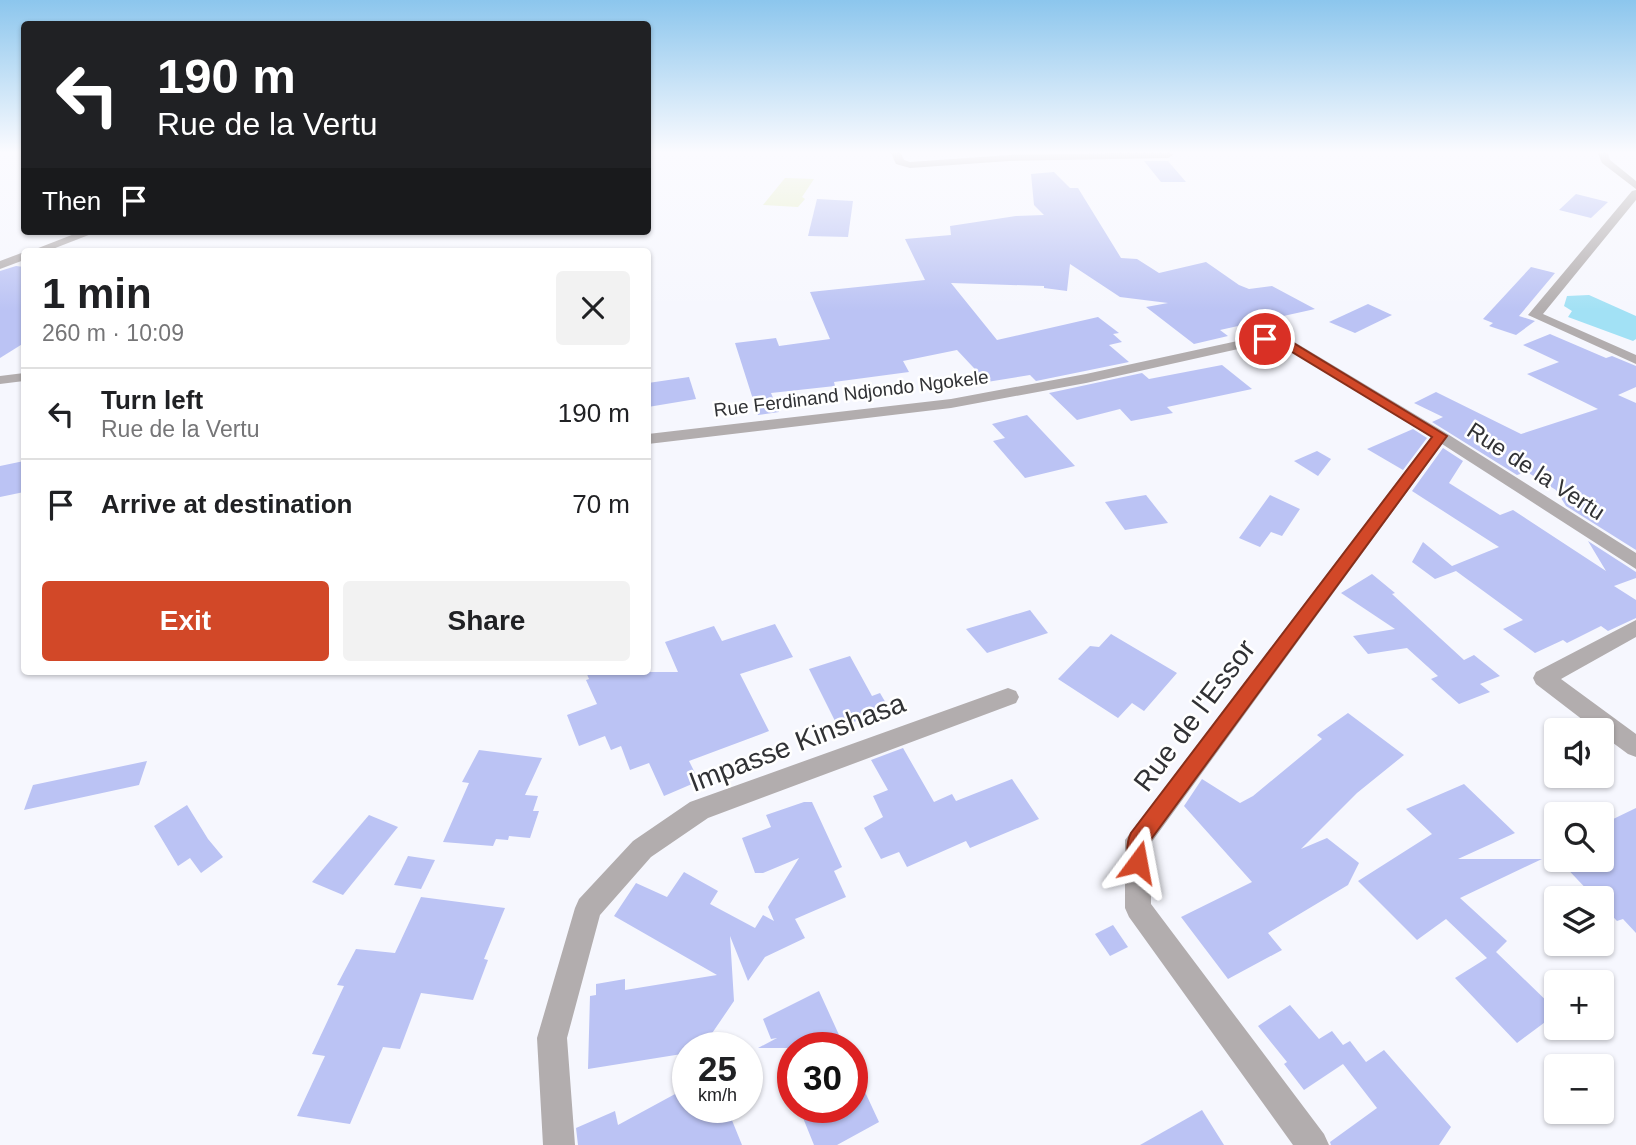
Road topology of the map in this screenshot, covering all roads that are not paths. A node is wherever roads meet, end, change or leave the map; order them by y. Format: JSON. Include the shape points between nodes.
{"nodes":[{"id":1,"x":1627,"y":204,"type":"edge"},
{"id":2,"x":82,"y":235,"type":"edge"},
{"id":3,"x":45,"y":248,"type":"edge"},
{"id":4,"x":21,"y":257,"type":"edge"},
{"id":5,"x":0,"y":265,"type":"edge"},
{"id":6,"x":1265,"y":339,"type":"joint"},
{"id":7,"x":1636,"y":360,"type":"edge"},
{"id":8,"x":21,"y":377,"type":"edge"},
{"id":9,"x":0,"y":380,"type":"edge"},
{"id":10,"x":1440,"y":436,"type":"junction"},
{"id":11,"x":651,"y":439,"type":"edge"},
{"id":12,"x":1636,"y":562,"type":"edge"},
{"id":13,"x":1636,"y":628,"type":"edge"},
{"id":14,"x":1008,"y":697,"type":"dead end"},
{"id":15,"x":1636,"y":747,"type":"edge"},
{"id":16,"x":559,"y":1145,"type":"edge"},
{"id":17,"x":1313,"y":1145,"type":"edge"}],
"edges":[{"from":1,"to":7,"type":"street","via":[[1535,315]]},
{"from":2,"to":3,"type":"street"},
{"from":4,"to":5,"type":"street"},
{"from":6,"to":10,"type":"street","name":"Rue de la Vertu","via":[[1286,343]]},
{"from":6,"to":11,"type":"street","name":"Rue Ferdinand Ndjondo Ngokele","via":[[1048,387],[906,410]]},
{"from":8,"to":9,"type":"street"},
{"from":10,"to":12,"type":"street","name":"Rue de la Vertu"},
{"from":10,"to":17,"type":"street","name":"Rue de l'Essor","via":[[1138,839],[1138,908]]},
{"from":13,"to":15,"type":"street","via":[[1544,678]]},
{"from":14,"to":16,"type":"street","name":"Impasse Kinshasa","via":[[699,810],[642,849],[589,908],[552,1038]]}]}
